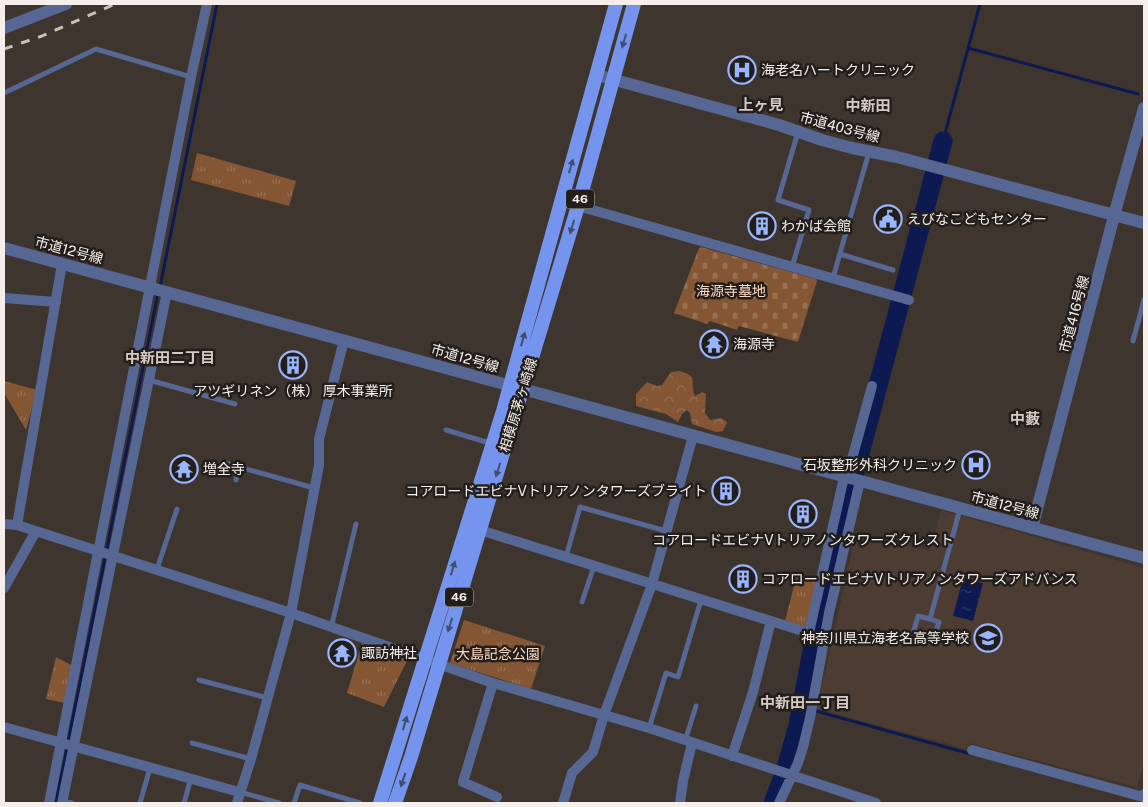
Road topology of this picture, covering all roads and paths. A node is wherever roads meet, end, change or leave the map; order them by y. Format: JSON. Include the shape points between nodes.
{"nodes":[{"id":1,"x":66,"y":4,"type":"edge"},
{"id":2,"x":208,"y":4,"type":"edge"},
{"id":3,"x":616,"y":4,"type":"edge"},
{"id":4,"x":634,"y":4,"type":"edge"},
{"id":5,"x":4,"y":28,"type":"edge"},
{"id":6,"x":596,"y":75,"type":"junction"},
{"id":7,"x":192,"y":76,"type":"junction"},
{"id":8,"x":614,"y":79,"type":"junction"},
{"id":9,"x":4,"y":93,"type":"edge"},
{"id":10,"x":1144,"y":108,"type":"edge"},
{"id":11,"x":798,"y":132,"type":"junction"},
{"id":12,"x":870,"y":152,"type":"junction"},
{"id":13,"x":578,"y":206,"type":"junction"},
{"id":14,"x":1115,"y":215,"type":"junction"},
{"id":15,"x":1144,"y":223,"type":"edge"},
{"id":16,"x":4,"y":248,"type":"edge"},
{"id":17,"x":840,"y":254,"type":"junction"},
{"id":18,"x":62,"y":264,"type":"junction"},
{"id":19,"x":792,"y":267,"type":"junction"},
{"id":20,"x":893,"y":270,"type":"dead end"},
{"id":21,"x":833,"y":278,"type":"junction"},
{"id":22,"x":159,"y":290,"type":"junction"},
{"id":23,"x":4,"y":298,"type":"edge"},
{"id":24,"x":905,"y":299,"type":"dead end"},
{"id":25,"x":1144,"y":300,"type":"edge"},
{"id":26,"x":56,"y":302,"type":"junction"},
{"id":27,"x":344,"y":340,"type":"junction"},
{"id":28,"x":1134,"y":341,"type":"dead end"},
{"id":29,"x":149,"y":380,"type":"junction"},
{"id":30,"x":872,"y":386,"type":"dead end"},
{"id":31,"x":516,"y":388,"type":"junction"},
{"id":32,"x":235,"y":404,"type":"dead end"},
{"id":33,"x":446,"y":430,"type":"dead end"},
{"id":34,"x":693,"y":436,"type":"junction"},
{"id":35,"x":493,"y":444,"type":"junction"},
{"id":36,"x":225,"y":463,"type":"dead end"},
{"id":37,"x":239,"y":467,"type":"junction"},
{"id":38,"x":852,"y":479,"type":"junction"},
{"id":39,"x":236,"y":480,"type":"dead end"},
{"id":40,"x":315,"y":488,"type":"junction"},
{"id":41,"x":961,"y":508,"type":"junction"},
{"id":42,"x":177,"y":509,"type":"dead end"},
{"id":43,"x":4,"y":524,"type":"edge"},
{"id":44,"x":356,"y":524,"type":"dead end"},
{"id":45,"x":17,"y":525,"type":"junction"},
{"id":46,"x":1032,"y":528,"type":"junction"},
{"id":47,"x":480,"y":530,"type":"junction"},
{"id":48,"x":36,"y":531,"type":"junction"},
{"id":49,"x":666,"y":531,"type":"junction"},
{"id":50,"x":106,"y":553,"type":"junction"},
{"id":51,"x":566,"y":557,"type":"junction"},
{"id":52,"x":1144,"y":558,"type":"edge"},
{"id":53,"x":594,"y":566,"type":"junction"},
{"id":54,"x":158,"y":569,"type":"junction"},
{"id":55,"x":652,"y":584,"type":"junction"},
{"id":56,"x":4,"y":588,"type":"edge"},
{"id":57,"x":701,"y":599,"type":"junction"},
{"id":58,"x":582,"y":602,"type":"dead end"},
{"id":59,"x":291,"y":613,"type":"junction"},
{"id":60,"x":930,"y":619,"type":"junction"},
{"id":61,"x":771,"y":621,"type":"junction"},
{"id":62,"x":331,"y":628,"type":"junction"},
{"id":63,"x":425,"y":660,"type":"junction"},
{"id":64,"x":438,"y":665,"type":"junction"},
{"id":65,"x":200,"y":680,"type":"dead end"},
{"id":66,"x":493,"y":683,"type":"junction"},
{"id":67,"x":268,"y":698,"type":"junction"},
{"id":68,"x":696,"y":706,"type":"dead end"},
{"id":69,"x":604,"y":715,"type":"junction"},
{"id":70,"x":4,"y":728,"type":"edge"},
{"id":71,"x":649,"y":728,"type":"junction"},
{"id":72,"x":689,"y":742,"type":"junction"},
{"id":73,"x":192,"y":743,"type":"dead end"},
{"id":74,"x":68,"y":744,"type":"junction"},
{"id":75,"x":972,"y":750,"type":"dead end"},
{"id":76,"x":732,"y":756,"type":"junction"},
{"id":77,"x":251,"y":759,"type":"junction"},
{"id":78,"x":150,"y":767,"type":"junction"},
{"id":79,"x":786,"y":774,"type":"junction"},
{"id":80,"x":190,"y":778,"type":"junction"},
{"id":81,"x":239,"y":792,"type":"junction"},
{"id":82,"x":497,"y":797,"type":"dead end"},
{"id":83,"x":1143,"y":798,"type":"edge"},
{"id":84,"x":65,"y":802,"type":"edge"},
{"id":85,"x":49,"y":803,"type":"edge"},
{"id":86,"x":140,"y":803,"type":"edge"},
{"id":87,"x":184,"y":803,"type":"edge"},
{"id":88,"x":236,"y":803,"type":"edge"},
{"id":89,"x":279,"y":803,"type":"edge"},
{"id":90,"x":294,"y":803,"type":"edge"},
{"id":91,"x":360,"y":803,"type":"edge"},
{"id":92,"x":380,"y":803,"type":"edge"},
{"id":93,"x":395,"y":803,"type":"edge"},
{"id":94,"x":563,"y":803,"type":"edge"},
{"id":95,"x":680,"y":803,"type":"edge"},
{"id":96,"x":779,"y":803,"type":"edge"},
{"id":97,"x":876,"y":803,"type":"edge"}],
"edges":[{"from":1,"to":5,"type":"street"},
{"from":2,"to":7,"type":"street"},
{"from":3,"to":6,"type":"main road","name":"相模原茅ヶ崎線","number":"46"},
{"from":4,"to":8,"type":"main road","name":"相模原茅ヶ崎線","number":"46","one_way":true},
{"from":6,"to":8,"type":"street","name":"市道403号線"},
{"from":31,"to":6,"type":"main road","name":"相模原茅ヶ崎線","number":"46","one_way":true},
{"from":7,"to":9,"type":"lane","via":[[96,49]]},
{"from":7,"to":22,"type":"street"},
{"from":8,"to":11,"type":"street","name":"市道403号線"},
{"from":8,"to":13,"type":"main road","name":"相模原茅ヶ崎線","number":"46"},
{"from":10,"to":14,"type":"street","name":"市道416号線"},
{"from":11,"to":12,"type":"street","name":"市道403号線"},
{"from":11,"to":19,"type":"lane","via":[[778,200],[809,210]]},
{"from":12,"to":14,"type":"street","name":"市道403号線"},
{"from":12,"to":17,"type":"lane"},
{"from":13,"to":19,"type":"street"},
{"from":13,"to":31,"type":"main road","name":"相模原茅ヶ崎線","number":"46","one_way":true},
{"from":14,"to":15,"type":"street","name":"市道403号線"},
{"from":14,"to":46,"type":"street","name":"市道416号線"},
{"from":16,"to":18,"type":"street","name":"市道12号線"},
{"from":17,"to":20,"type":"lane"},
{"from":17,"to":21,"type":"lane"},
{"from":18,"to":22,"type":"street","name":"市道12号線"},
{"from":18,"to":26,"type":"street"},
{"from":19,"to":21,"type":"street"},
{"from":21,"to":24,"type":"street"},
{"from":22,"to":27,"type":"street","name":"市道12号線"},
{"from":22,"to":29,"type":"street"},
{"from":22,"to":50,"type":"street"},
{"from":23,"to":26,"type":"street"},
{"from":25,"to":28,"type":"lane"},
{"from":26,"to":45,"type":"street"},
{"from":27,"to":31,"type":"street","name":"市道12号線"},
{"from":27,"to":40,"type":"street","via":[[319,439]]},
{"from":29,"to":32,"type":"lane"},
{"from":29,"to":50,"type":"street"},
{"from":30,"to":38,"type":"street"},
{"from":31,"to":34,"type":"street","name":"市道12号線"},
{"from":31,"to":35,"type":"main road","name":"相模原茅ヶ崎線","number":"46"},
{"from":31,"to":47,"type":"main road","name":"相模原茅ヶ崎線","number":"46","one_way":true},
{"from":33,"to":35,"type":"lane"},
{"from":34,"to":38,"type":"street","name":"市道12号線"},
{"from":34,"to":49,"type":"street"},
{"from":63,"to":35,"type":"main road","name":"相模原茅ヶ崎線","number":"46","one_way":true},
{"from":36,"to":37,"type":"lane"},
{"from":37,"to":39,"type":"lane"},
{"from":37,"to":40,"type":"lane"},
{"from":38,"to":41,"type":"street","name":"市道12号線"},
{"from":38,"to":61,"type":"street","via":[[809,633]]},
{"from":38,"to":79,"type":"street","via":[[810,718],[803,747]]},
{"from":40,"to":59,"type":"street"},
{"from":41,"to":46,"type":"street","name":"市道12号線"},
{"from":41,"to":60,"type":"lane"},
{"from":42,"to":54,"type":"lane"},
{"from":43,"to":45,"type":"street"},
{"from":44,"to":62,"type":"lane"},
{"from":45,"to":48,"type":"street"},
{"from":46,"to":52,"type":"street","name":"市道12号線"},
{"from":47,"to":51,"type":"street"},
{"from":47,"to":64,"type":"main road","name":"相模原茅ヶ崎線","number":"46","one_way":true},
{"from":48,"to":50,"type":"street"},
{"from":48,"to":56,"type":"street"},
{"from":49,"to":51,"type":"lane","via":[[580,507]]},
{"from":49,"to":55,"type":"street"},
{"from":50,"to":54,"type":"street"},
{"from":50,"to":74,"type":"street"},
{"from":51,"to":53,"type":"street"},
{"from":53,"to":55,"type":"street"},
{"from":53,"to":58,"type":"lane"},
{"from":54,"to":59,"type":"street"},
{"from":55,"to":57,"type":"street"},
{"from":55,"to":69,"type":"street"},
{"from":57,"to":61,"type":"street"},
{"from":57,"to":71,"type":"lane","via":[[678,677],[666,673]]},
{"from":59,"to":62,"type":"street"},
{"from":59,"to":67,"type":"street"},
{"from":60,"to":60,"type":"lane","via":[[918,616],[912,634],[934,640],[939,622]]},
{"from":61,"to":76,"type":"street"},
{"from":62,"to":63,"type":"street"},
{"from":63,"to":64,"type":"street"},
{"from":92,"to":63,"type":"main road","name":"相模原茅ヶ崎線","number":"46","one_way":true},
{"from":64,"to":66,"type":"street"},
{"from":64,"to":93,"type":"main road","name":"相模原茅ヶ崎線","number":"46","one_way":true},
{"from":65,"to":67,"type":"lane"},
{"from":66,"to":69,"type":"street"},
{"from":66,"to":82,"type":"street","via":[[463,782]]},
{"from":67,"to":77,"type":"street"},
{"from":68,"to":72,"type":"lane"},
{"from":69,"to":71,"type":"street"},
{"from":69,"to":94,"type":"street","via":[[593,752],[572,773]]},
{"from":70,"to":74,"type":"street"},
{"from":71,"to":72,"type":"street"},
{"from":72,"to":76,"type":"street"},
{"from":72,"to":95,"type":"street"},
{"from":73,"to":77,"type":"lane"},
{"from":74,"to":78,"type":"street"},
{"from":74,"to":84,"type":"street"},
{"from":74,"to":85,"type":"street"},
{"from":75,"to":83,"type":"street"},
{"from":76,"to":79,"type":"street"},
{"from":77,"to":81,"type":"street"},
{"from":78,"to":80,"type":"street"},
{"from":78,"to":86,"type":"lane"},
{"from":79,"to":96,"type":"street"},
{"from":79,"to":97,"type":"street"},
{"from":80,"to":81,"type":"street"},
{"from":80,"to":87,"type":"lane"},
{"from":81,"to":88,"type":"street"},
{"from":81,"to":89,"type":"lane"},
{"from":90,"to":91,"type":"lane","via":[[300,785]]}]}
